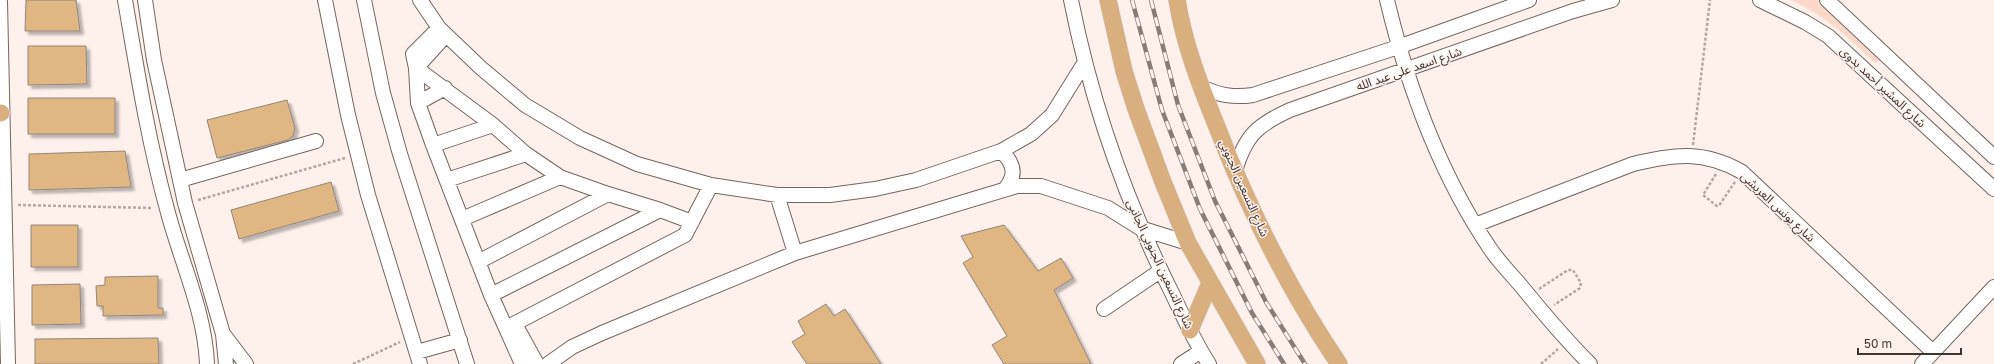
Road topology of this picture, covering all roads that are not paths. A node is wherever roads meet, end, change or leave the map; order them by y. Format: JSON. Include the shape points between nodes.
{"nodes":[{"id":1,"x":126,"y":0,"type":"edge"},
{"id":2,"x":145,"y":0,"type":"edge"},
{"id":3,"x":325,"y":0,"type":"edge"},
{"id":4,"x":364,"y":0,"type":"edge"},
{"id":5,"x":420,"y":0,"type":"edge"},
{"id":6,"x":1071,"y":0,"type":"edge"},
{"id":7,"x":1108,"y":0,"type":"edge"},
{"id":8,"x":1177,"y":0,"type":"edge"},
{"id":9,"x":1387,"y":0,"type":"edge"},
{"id":10,"x":1529,"y":0,"type":"edge"},
{"id":11,"x":1612,"y":0,"type":"edge"},
{"id":12,"x":1760,"y":0,"type":"edge"},
{"id":13,"x":1827,"y":0,"type":"edge"},
{"id":14,"x":0,"y":2,"type":"edge"},
{"id":15,"x":442,"y":31,"type":"junction"},
{"id":16,"x":1398,"y":47,"type":"junction"},
{"id":17,"x":415,"y":61,"type":"junction"},
{"id":18,"x":1085,"y":62,"type":"junction"},
{"id":19,"x":1405,"y":70,"type":"junction"},
{"id":20,"x":445,"y":88,"type":"junction"},
{"id":21,"x":1201,"y":88,"type":"junction"},
{"id":22,"x":418,"y":103,"type":"junction"},
{"id":23,"x":0,"y":113,"type":"edge"},
{"id":24,"x":493,"y":125,"type":"junction"},
{"id":25,"x":316,"y":141,"type":"dead end"},
{"id":26,"x":433,"y":145,"type":"junction"},
{"id":27,"x":1001,"y":151,"type":"junction"},
{"id":28,"x":526,"y":154,"type":"junction"},
{"id":29,"x":1994,"y":157,"type":"edge"},
{"id":30,"x":1235,"y":172,"type":"junction"},
{"id":31,"x":560,"y":177,"type":"junction"},
{"id":32,"x":180,"y":180,"type":"junction"},
{"id":33,"x":447,"y":180,"type":"junction"},
{"id":34,"x":706,"y":183,"type":"junction"},
{"id":35,"x":1005,"y":189,"type":"junction"},
{"id":36,"x":1994,"y":189,"type":"edge"},
{"id":37,"x":608,"y":194,"type":"junction"},
{"id":38,"x":777,"y":195,"type":"junction"},
{"id":39,"x":185,"y":203,"type":"junction"},
{"id":40,"x":167,"y":208,"type":"junction"},
{"id":41,"x":660,"y":210,"type":"junction"},
{"id":42,"x":462,"y":218,"type":"junction"},
{"id":43,"x":689,"y":221,"type":"junction"},
{"id":44,"x":1475,"y":225,"type":"junction"},
{"id":45,"x":1140,"y":228,"type":"junction"},
{"id":46,"x":1188,"y":243,"type":"junction"},
{"id":47,"x":795,"y":253,"type":"junction"},
{"id":48,"x":478,"y":262,"type":"junction"},
{"id":49,"x":1160,"y":271,"type":"junction"},
{"id":50,"x":1210,"y":283,"type":"junction"},
{"id":51,"x":1994,"y":287,"type":"edge"},
{"id":52,"x":491,"y":295,"type":"junction"},
{"id":53,"x":1104,"y":309,"type":"dead end"},
{"id":54,"x":510,"y":326,"type":"junction"},
{"id":55,"x":1190,"y":330,"type":"junction"},
{"id":56,"x":223,"y":334,"type":"junction"},
{"id":57,"x":460,"y":340,"type":"junction"},
{"id":58,"x":1201,"y":352,"type":"junction"},
{"id":59,"x":1933,"y":352,"type":"junction"},
{"id":60,"x":419,"y":358,"type":"edge"},
{"id":61,"x":8,"y":364,"type":"edge"},
{"id":62,"x":206,"y":364,"type":"edge"},
{"id":63,"x":226,"y":364,"type":"edge"},
{"id":64,"x":246,"y":364,"type":"edge"},
{"id":65,"x":467,"y":364,"type":"edge"},
{"id":66,"x":522,"y":364,"type":"edge"},
{"id":67,"x":537,"y":364,"type":"edge"},
{"id":68,"x":548,"y":364,"type":"edge"},
{"id":69,"x":1180,"y":364,"type":"edge"},
{"id":70,"x":1209,"y":364,"type":"edge"},
{"id":71,"x":1258,"y":364,"type":"edge"},
{"id":72,"x":1339,"y":364,"type":"edge"},
{"id":73,"x":1590,"y":364,"type":"edge"},
{"id":74,"x":1922,"y":364,"type":"edge"}],
"edges":[{"from":1,"to":40,"type":"street","via":[[142,97]]},
{"from":2,"to":32,"type":"street","via":[[154,60]]},
{"from":3,"to":60,"type":"street","via":[[357,154],[391,274]]},
{"from":4,"to":57,"type":"street","via":[[383,93],[400,154]]},
{"from":5,"to":15,"type":"street"},
{"from":6,"to":18,"type":"street","name":"شارع التسعين الجنوبي الجانبى"},
{"from":7,"to":46,"type":"main road","via":[[1124,71],[1148,146]]},
{"from":8,"to":21,"type":"main road","name":"شارع التسعين الجنوبي","via":[[1189,52]]},
{"from":9,"to":16,"type":"street"},
{"from":10,"to":16,"type":"street","name":"شارع اسعد على عبد الله"},
{"from":11,"to":19,"type":"street","name":"شارع اسعد على عبد الله","via":[[1573,11]]},
{"from":12,"to":36,"type":"street","name":"شارع المشير أحمد بدوى","via":[[1828,36]]},
{"from":13,"to":29,"type":"street","name":"شارع المشير أحمد بدوى"},
{"from":14,"to":23,"type":"street"},
{"from":15,"to":17,"type":"street"},
{"from":15,"to":34,"type":"street","via":[[525,105],[580,138],[637,164]]},
{"from":16,"to":19,"type":"street"},
{"from":16,"to":21,"type":"street","name":"شارع اسعد على عبد الله","via":[[1253,95],[1220,96]]},
{"from":17,"to":20,"type":"street"},
{"from":17,"to":22,"type":"street"},
{"from":18,"to":27,"type":"street","via":[[1052,115],[1031,134]]},
{"from":18,"to":45,"type":"street","name":"شارع التسعين الجنوبي الجانبى","via":[[1108,144]]},
{"from":19,"to":30,"type":"street","name":"شارع اسعد على عبد الله","via":[[1290,110],[1259,126],[1243,146]]},
{"from":19,"to":44,"type":"street","via":[[1437,151]]},
{"from":20,"to":22,"type":"street"},
{"from":20,"to":24,"type":"street"},
{"from":21,"to":30,"type":"main road","name":"شارع التسعين الجنوبي"},
{"from":22,"to":26,"type":"street"},
{"from":23,"to":61,"type":"street"},
{"from":24,"to":26,"type":"street"},
{"from":24,"to":28,"type":"street"},
{"from":25,"to":32,"type":"street"},
{"from":26,"to":33,"type":"street"},
{"from":27,"to":35,"type":"street","via":[[1012,165],[1014,174]]},
{"from":27,"to":38,"type":"street","via":[[916,180],[875,189],[830,195]]},
{"from":28,"to":31,"type":"street"},
{"from":28,"to":33,"type":"street"},
{"from":30,"to":72,"type":"main road","name":"شارع التسعين الجنوبي","via":[[1291,287]]},
{"from":31,"to":37,"type":"street"},
{"from":31,"to":42,"type":"street"},
{"from":32,"to":39,"type":"street"},
{"from":33,"to":42,"type":"street"},
{"from":34,"to":38,"type":"street"},
{"from":34,"to":43,"type":"street"},
{"from":35,"to":45,"type":"street","via":[[1041,186],[1108,208]]},
{"from":35,"to":47,"type":"street"},
{"from":37,"to":41,"type":"street"},
{"from":37,"to":48,"type":"street"},
{"from":38,"to":47,"type":"street"},
{"from":39,"to":40,"type":"street"},
{"from":39,"to":56,"type":"street"},
{"from":40,"to":62,"type":"street","via":[[204,333]]},
{"from":41,"to":43,"type":"street"},
{"from":41,"to":52,"type":"street"},
{"from":42,"to":48,"type":"street"},
{"from":43,"to":54,"type":"street","via":[[685,235]]},
{"from":44,"to":59,"type":"street","name":"شارع يونس العريشى","via":[[1633,164],[1672,156],[1692,156],[1724,162],[1742,172]]},
{"from":44,"to":73,"type":"street","via":[[1492,251],[1529,296]]},
{"from":45,"to":46,"type":"street"},
{"from":45,"to":49,"type":"street","name":"شارع التسعين الجنوبي الجانبى"},
{"from":46,"to":50,"type":"main road"},
{"from":47,"to":68,"type":"street","via":[[602,333],[572,347]]},
{"from":48,"to":52,"type":"street"},
{"from":49,"to":53,"type":"street"},
{"from":49,"to":55,"type":"street","name":"شارع التسعين الجنوبي الجانبى"},
{"from":50,"to":55,"type":"main road"},
{"from":50,"to":71,"type":"main road"},
{"from":51,"to":59,"type":"street"},
{"from":52,"to":54,"type":"street"},
{"from":54,"to":66,"type":"street"},
{"from":54,"to":67,"type":"street"},
{"from":55,"to":58,"type":"street","name":"شارع التسعين الجنوبي الجانبى"},
{"from":56,"to":63,"type":"street"},
{"from":56,"to":64,"type":"street"},
{"from":57,"to":60,"type":"street"},
{"from":57,"to":65,"type":"street"},
{"from":58,"to":69,"type":"street"},
{"from":58,"to":70,"type":"street","name":"شارع التسعين الجنوبي الجانبى"},
{"from":59,"to":74,"type":"street"}]}
